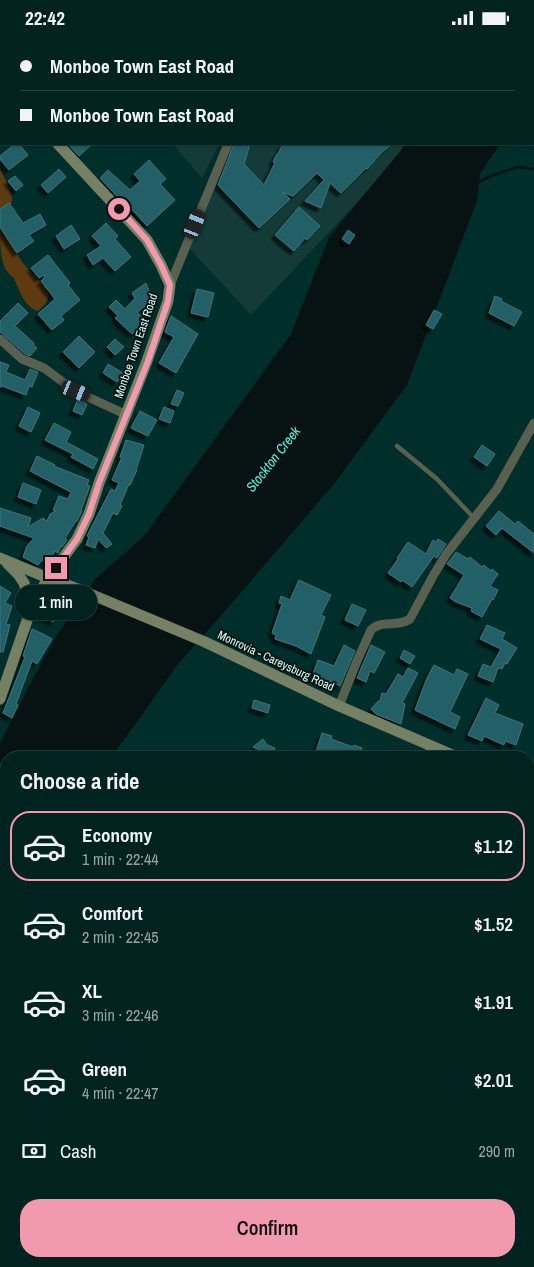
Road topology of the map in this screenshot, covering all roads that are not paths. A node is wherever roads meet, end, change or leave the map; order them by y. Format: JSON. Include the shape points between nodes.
{"nodes":[{"id":1,"x":59,"y":145,"type":"edge"},
{"id":2,"x":228,"y":145,"type":"edge"},
{"id":3,"x":170,"y":285,"type":"junction"},
{"id":4,"x":0,"y":339,"type":"edge"},
{"id":5,"x":127,"y":415,"type":"junction"},
{"id":6,"x":534,"y":423,"type":"edge"},
{"id":7,"x":397,"y":446,"type":"dead end"},
{"id":8,"x":474,"y":518,"type":"junction"},
{"id":9,"x":2,"y":559,"type":"edge"},
{"id":10,"x":48,"y":578,"type":"junction"},
{"id":11,"x":31,"y":609,"type":"junction"},
{"id":12,"x":0,"y":699,"type":"edge"},
{"id":13,"x":339,"y":706,"type":"junction"},
{"id":14,"x":427,"y":751,"type":"edge"}],
"edges":[{"from":1,"to":3,"type":"street","name":"Monboe Town East Road","via":[[147,240]]},
{"from":2,"to":3,"type":"street"},
{"from":3,"to":5,"type":"street","name":"Monboe Town East Road","via":[[168,301]]},
{"from":4,"to":5,"type":"street","via":[[22,359],[44,368],[76,391]]},
{"from":5,"to":10,"type":"street","name":"Monboe Town East Road","via":[[77,539]]},
{"from":6,"to":8,"type":"street","via":[[497,489]]},
{"from":7,"to":8,"type":"lane","via":[[437,479]]},
{"from":8,"to":13,"type":"street","via":[[433,576],[410,619],[403,623],[379,625],[371,630]]},
{"from":9,"to":10,"type":"street","name":"Monrovia - Careysburg Road"},
{"from":9,"to":11,"type":"street","via":[[24,583]]},
{"from":10,"to":11,"type":"street","name":"Monboe Town East Road"},
{"from":10,"to":13,"type":"street","name":"Monrovia - Careysburg Road","via":[[205,643]]},
{"from":11,"to":12,"type":"street","name":"Monboe Town East Road"},
{"from":13,"to":14,"type":"street","name":"Monrovia - Careysburg Road"}]}
